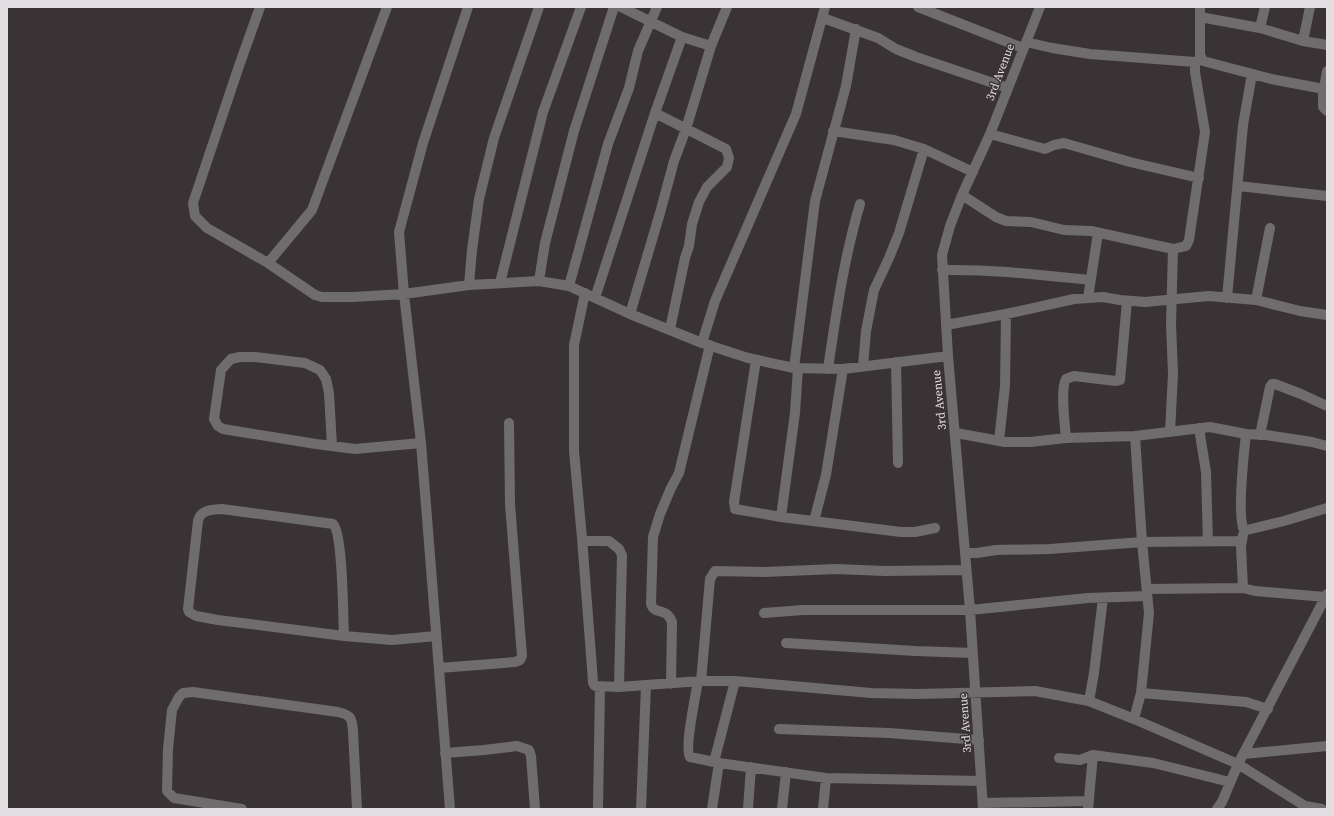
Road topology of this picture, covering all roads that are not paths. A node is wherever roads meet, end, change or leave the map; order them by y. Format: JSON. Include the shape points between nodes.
{"nodes":[{"id":1,"x":260,"y":7,"type":"edge"},
{"id":2,"x":387,"y":7,"type":"edge"},
{"id":3,"x":468,"y":7,"type":"edge"},
{"id":4,"x":539,"y":7,"type":"edge"},
{"id":5,"x":581,"y":7,"type":"edge"},
{"id":6,"x":614,"y":7,"type":"edge"},
{"id":7,"x":621,"y":7,"type":"edge"},
{"id":8,"x":658,"y":7,"type":"edge"},
{"id":9,"x":727,"y":7,"type":"edge"},
{"id":10,"x":825,"y":7,"type":"edge"},
{"id":11,"x":918,"y":7,"type":"edge"},
{"id":12,"x":1040,"y":7,"type":"edge"},
{"id":13,"x":1265,"y":7,"type":"edge"},
{"id":14,"x":1310,"y":7,"type":"edge"},
{"id":15,"x":1200,"y":12,"type":"edge"},
{"id":16,"x":823,"y":18,"type":"junction"},
{"id":17,"x":651,"y":21,"type":"junction"},
{"id":18,"x":1260,"y":28,"type":"junction"},
{"id":19,"x":856,"y":29,"type":"junction"},
{"id":20,"x":682,"y":37,"type":"junction"},
{"id":21,"x":1303,"y":41,"type":"junction"},
{"id":22,"x":1024,"y":45,"type":"junction"},
{"id":23,"x":1327,"y":45,"type":"edge"},
{"id":24,"x":711,"y":46,"type":"junction"},
{"id":25,"x":1198,"y":60,"type":"junction"},
{"id":26,"x":1327,"y":71,"type":"edge"},
{"id":27,"x":1252,"y":74,"type":"junction"},
{"id":28,"x":1008,"y":88,"type":"junction"},
{"id":29,"x":1324,"y":90,"type":"junction"},
{"id":30,"x":1327,"y":111,"type":"edge"},
{"id":31,"x":655,"y":113,"type":"junction"},
{"id":32,"x":686,"y":129,"type":"junction"},
{"id":33,"x":833,"y":131,"type":"junction"},
{"id":34,"x":990,"y":134,"type":"junction"},
{"id":35,"x":924,"y":149,"type":"junction"},
{"id":36,"x":973,"y":172,"type":"junction"},
{"id":37,"x":1199,"y":178,"type":"junction"},
{"id":38,"x":1238,"y":186,"type":"junction"},
{"id":39,"x":962,"y":195,"type":"junction"},
{"id":40,"x":1327,"y":196,"type":"edge"},
{"id":41,"x":860,"y":204,"type":"dead end"},
{"id":42,"x":1270,"y":228,"type":"dead end"},
{"id":43,"x":1098,"y":233,"type":"junction"},
{"id":44,"x":1173,"y":249,"type":"junction"},
{"id":45,"x":268,"y":264,"type":"junction"},
{"id":46,"x":942,"y":270,"type":"junction"},
{"id":47,"x":1090,"y":280,"type":"junction"},
{"id":48,"x":539,"y":282,"type":"junction"},
{"id":49,"x":500,"y":283,"type":"junction"},
{"id":50,"x":469,"y":285,"type":"junction"},
{"id":51,"x":569,"y":286,"type":"junction"},
{"id":52,"x":585,"y":293,"type":"junction"},
{"id":53,"x":404,"y":294,"type":"junction"},
{"id":54,"x":596,"y":298,"type":"junction"},
{"id":55,"x":1088,"y":298,"type":"junction"},
{"id":56,"x":1227,"y":298,"type":"junction"},
{"id":57,"x":1172,"y":299,"type":"junction"},
{"id":58,"x":1256,"y":300,"type":"junction"},
{"id":59,"x":1127,"y":301,"type":"junction"},
{"id":60,"x":630,"y":314,"type":"junction"},
{"id":61,"x":1006,"y":314,"type":"junction"},
{"id":62,"x":1327,"y":315,"type":"edge"},
{"id":63,"x":946,"y":325,"type":"junction"},
{"id":64,"x":670,"y":329,"type":"junction"},
{"id":65,"x":706,"y":344,"type":"junction"},
{"id":66,"x":948,"y":356,"type":"junction"},
{"id":67,"x":756,"y":360,"type":"junction"},
{"id":68,"x":896,"y":362,"type":"junction"},
{"id":69,"x":862,"y":366,"type":"junction"},
{"id":70,"x":796,"y":368,"type":"junction"},
{"id":71,"x":828,"y":369,"type":"junction"},
{"id":72,"x":843,"y":369,"type":"junction"},
{"id":73,"x":1327,"y":406,"type":"edge"},
{"id":74,"x":509,"y":423,"type":"dead end"},
{"id":75,"x":1199,"y":428,"type":"junction"},
{"id":76,"x":1170,"y":432,"type":"junction"},
{"id":77,"x":956,"y":433,"type":"junction"},
{"id":78,"x":1246,"y":434,"type":"junction"},
{"id":79,"x":1260,"y":435,"type":"junction"},
{"id":80,"x":1135,"y":436,"type":"junction"},
{"id":81,"x":1066,"y":438,"type":"junction"},
{"id":82,"x":999,"y":441,"type":"junction"},
{"id":83,"x":421,"y":443,"type":"junction"},
{"id":84,"x":332,"y":446,"type":"junction"},
{"id":85,"x":1327,"y":446,"type":"edge"},
{"id":86,"x":898,"y":464,"type":"dead end"},
{"id":87,"x":1327,"y":508,"type":"edge"},
{"id":88,"x":781,"y":517,"type":"junction"},
{"id":89,"x":814,"y":521,"type":"junction"},
{"id":90,"x":935,"y":528,"type":"dead end"},
{"id":91,"x":1244,"y":530,"type":"junction"},
{"id":92,"x":582,"y":541,"type":"junction"},
{"id":93,"x":1241,"y":541,"type":"junction"},
{"id":94,"x":1142,"y":542,"type":"junction"},
{"id":95,"x":1208,"y":542,"type":"junction"},
{"id":96,"x":965,"y":553,"type":"junction"},
{"id":97,"x":966,"y":570,"type":"junction"},
{"id":98,"x":1244,"y":588,"type":"junction"},
{"id":99,"x":1147,"y":593,"type":"junction"},
{"id":100,"x":1326,"y":595,"type":"edge"},
{"id":101,"x":1103,"y":598,"type":"junction"},
{"id":102,"x":970,"y":610,"type":"junction"},
{"id":103,"x":764,"y":613,"type":"dead end"},
{"id":104,"x":344,"y":636,"type":"junction"},
{"id":105,"x":436,"y":636,"type":"junction"},
{"id":106,"x":786,"y":643,"type":"dead end"},
{"id":107,"x":973,"y":653,"type":"junction"},
{"id":108,"x":439,"y":668,"type":"junction"},
{"id":109,"x":700,"y":681,"type":"junction"},
{"id":110,"x":735,"y":681,"type":"junction"},
{"id":111,"x":671,"y":684,"type":"junction"},
{"id":112,"x":646,"y":686,"type":"junction"},
{"id":113,"x":600,"y":687,"type":"junction"},
{"id":114,"x":619,"y":687,"type":"junction"},
{"id":115,"x":976,"y":693,"type":"junction"},
{"id":116,"x":1141,"y":694,"type":"junction"},
{"id":117,"x":1089,"y":701,"type":"junction"},
{"id":118,"x":1268,"y":709,"type":"junction"},
{"id":119,"x":1134,"y":719,"type":"junction"},
{"id":120,"x":779,"y":729,"type":"dead end"},
{"id":121,"x":979,"y":740,"type":"junction"},
{"id":122,"x":1327,"y":746,"type":"edge"},
{"id":123,"x":445,"y":753,"type":"junction"},
{"id":124,"x":1244,"y":754,"type":"junction"},
{"id":125,"x":1093,"y":755,"type":"junction"},
{"id":126,"x":1059,"y":758,"type":"dead end"},
{"id":127,"x":716,"y":763,"type":"junction"},
{"id":128,"x":1238,"y":764,"type":"junction"},
{"id":129,"x":751,"y":767,"type":"junction"},
{"id":130,"x":786,"y":772,"type":"junction"},
{"id":131,"x":826,"y":778,"type":"junction"},
{"id":132,"x":981,"y":781,"type":"junction"},
{"id":133,"x":1230,"y":782,"type":"junction"},
{"id":134,"x":1089,"y":805,"type":"edge"},
{"id":135,"x":983,"y":806,"type":"edge"},
{"id":136,"x":242,"y":809,"type":"edge"},
{"id":137,"x":357,"y":809,"type":"edge"},
{"id":138,"x":450,"y":809,"type":"edge"},
{"id":139,"x":535,"y":809,"type":"edge"},
{"id":140,"x":598,"y":809,"type":"edge"},
{"id":141,"x":640,"y":809,"type":"edge"},
{"id":142,"x":712,"y":809,"type":"edge"},
{"id":143,"x":748,"y":809,"type":"edge"},
{"id":144,"x":782,"y":809,"type":"edge"},
{"id":145,"x":823,"y":809,"type":"edge"},
{"id":146,"x":1217,"y":809,"type":"edge"},
{"id":147,"x":1322,"y":809,"type":"edge"}],
"edges":[{"from":1,"to":45,"type":"street","via":[[193,203],[195,216],[207,228]]},
{"from":2,"to":45,"type":"street","via":[[312,210]]},
{"from":3,"to":53,"type":"street","via":[[423,143],[399,232]]},
{"from":4,"to":50,"type":"street","via":[[494,138],[479,199]]},
{"from":5,"to":49,"type":"street","via":[[543,112]]},
{"from":6,"to":48,"type":"street","via":[[574,131],[545,243]]},
{"from":7,"to":17,"type":"street"},
{"from":8,"to":17,"type":"street"},
{"from":9,"to":24,"type":"street"},
{"from":10,"to":16,"type":"street"},
{"from":11,"to":22,"type":"street"},
{"from":12,"to":22,"type":"street","name":"3rd Avenue"},
{"from":13,"to":18,"type":"street"},
{"from":14,"to":21,"type":"street"},
{"from":15,"to":18,"type":"street"},
{"from":15,"to":25,"type":"street"},
{"from":16,"to":19,"type":"street"},
{"from":16,"to":65,"type":"street","via":[[796,114],[715,301]]},
{"from":17,"to":20,"type":"street"},
{"from":17,"to":51,"type":"street","via":[[638,51],[629,88],[608,144]]},
{"from":18,"to":21,"type":"street"},
{"from":19,"to":28,"type":"street","via":[[902,52]]},
{"from":19,"to":33,"type":"street","via":[[846,86]]},
{"from":20,"to":24,"type":"street"},
{"from":20,"to":31,"type":"street"},
{"from":21,"to":23,"type":"street"},
{"from":22,"to":25,"type":"street","via":[[1090,54]]},
{"from":22,"to":28,"type":"street","name":"3rd Avenue"},
{"from":24,"to":32,"type":"street"},
{"from":25,"to":27,"type":"street"},
{"from":25,"to":37,"type":"street","via":[[1195,72],[1205,132]]},
{"from":26,"to":29,"type":"street"},
{"from":27,"to":29,"type":"street"},
{"from":27,"to":38,"type":"street","via":[[1243,125]]},
{"from":28,"to":34,"type":"street","name":"3rd Avenue"},
{"from":29,"to":30,"type":"street","via":[[1323,106]]},
{"from":31,"to":32,"type":"street"},
{"from":31,"to":54,"type":"street"},
{"from":32,"to":60,"type":"street","via":[[674,161]]},
{"from":32,"to":64,"type":"street","via":[[726,149],[729,158],[727,167],[707,187],[699,202]]},
{"from":33,"to":35,"type":"street","via":[[894,140]]},
{"from":33,"to":70,"type":"street","via":[[815,200]]},
{"from":34,"to":36,"type":"street","name":"3rd Avenue"},
{"from":34,"to":37,"type":"street","via":[[1046,149],[1064,143]]},
{"from":35,"to":36,"type":"street"},
{"from":35,"to":69,"type":"street","via":[[899,233],[874,290]]},
{"from":36,"to":39,"type":"street","name":"3rd Avenue"},
{"from":37,"to":44,"type":"street","via":[[1189,240],[1186,246]]},
{"from":38,"to":40,"type":"street"},
{"from":38,"to":56,"type":"street"},
{"from":39,"to":43,"type":"street","via":[[1006,222],[1031,222],[1064,230]]},
{"from":39,"to":46,"type":"street","name":"3rd Avenue","via":[[942,255]]},
{"from":41,"to":71,"type":"street","via":[[838,304]]},
{"from":42,"to":58,"type":"street"},
{"from":43,"to":44,"type":"street"},
{"from":43,"to":47,"type":"street"},
{"from":44,"to":57,"type":"street"},
{"from":45,"to":53,"type":"street","via":[[322,297]]},
{"from":46,"to":47,"type":"street","via":[[985,270]]},
{"from":46,"to":63,"type":"street","name":"3rd Avenue"},
{"from":47,"to":55,"type":"street"},
{"from":48,"to":49,"type":"street"},
{"from":48,"to":51,"type":"street"},
{"from":49,"to":50,"type":"street"},
{"from":50,"to":53,"type":"street"},
{"from":51,"to":52,"type":"street"},
{"from":52,"to":54,"type":"street"},
{"from":52,"to":92,"type":"street","via":[[574,345],[574,451]]},
{"from":53,"to":83,"type":"street"},
{"from":54,"to":60,"type":"street"},
{"from":55,"to":59,"type":"street","via":[[1102,297]]},
{"from":55,"to":61,"type":"street"},
{"from":56,"to":57,"type":"street","via":[[1209,296]]},
{"from":56,"to":58,"type":"street"},
{"from":57,"to":59,"type":"street"},
{"from":57,"to":76,"type":"street","via":[[1173,374]]},
{"from":58,"to":62,"type":"street"},
{"from":59,"to":81,"type":"street","via":[[1120,380],[1074,376],[1066,379],[1063,401]]},
{"from":60,"to":64,"type":"street"},
{"from":61,"to":63,"type":"street"},
{"from":61,"to":82,"type":"street","via":[[1005,386]]},
{"from":63,"to":66,"type":"street","name":"3rd Avenue"},
{"from":64,"to":65,"type":"street"},
{"from":65,"to":67,"type":"street"},
{"from":65,"to":111,"type":"street","via":[[679,473],[660,514],[653,537],[651,604],[652,608],[670,616],[672,622]]},
{"from":66,"to":68,"type":"street"},
{"from":66,"to":77,"type":"street","name":"3rd Avenue"},
{"from":67,"to":70,"type":"street"},
{"from":67,"to":88,"type":"street","via":[[734,507],[739,511]]},
{"from":68,"to":69,"type":"street"},
{"from":68,"to":86,"type":"street"},
{"from":69,"to":72,"type":"street"},
{"from":70,"to":71,"type":"street"},
{"from":70,"to":88,"type":"street","via":[[795,413]]},
{"from":71,"to":72,"type":"street"},
{"from":72,"to":89,"type":"street","via":[[826,474]]},
{"from":73,"to":79,"type":"street","via":[[1272,384]]},
{"from":74,"to":108,"type":"street","via":[[510,504],[522,656],[515,662]]},
{"from":75,"to":76,"type":"street"},
{"from":75,"to":78,"type":"street"},
{"from":75,"to":95,"type":"street","via":[[1206,472]]},
{"from":76,"to":80,"type":"street"},
{"from":77,"to":82,"type":"street"},
{"from":77,"to":96,"type":"street","name":"3rd Avenue"},
{"from":78,"to":79,"type":"street"},
{"from":78,"to":91,"type":"street","via":[[1242,510]]},
{"from":79,"to":85,"type":"street"},
{"from":80,"to":81,"type":"street"},
{"from":80,"to":94,"type":"street"},
{"from":81,"to":82,"type":"street","via":[[1030,442]]},
{"from":83,"to":84,"type":"street","via":[[355,448]]},
{"from":83,"to":105,"type":"street"},
{"from":84,"to":84,"type":"street","via":[[236,432],[218,426],[214,419],[221,370],[231,360],[240,357],[290,361],[320,370],[325,376],[329,393]]},
{"from":87,"to":91,"type":"street"},
{"from":88,"to":89,"type":"street"},
{"from":89,"to":90,"type":"street","via":[[900,532]]},
{"from":91,"to":93,"type":"street"},
{"from":92,"to":113,"type":"street","via":[[593,684]]},
{"from":92,"to":114,"type":"street","via":[[609,540],[622,555]]},
{"from":93,"to":95,"type":"street"},
{"from":93,"to":98,"type":"street"},
{"from":94,"to":95,"type":"street"},
{"from":94,"to":96,"type":"street"},
{"from":94,"to":99,"type":"street"},
{"from":96,"to":97,"type":"street","name":"3rd Avenue"},
{"from":97,"to":102,"type":"street","name":"3rd Avenue"},
{"from":97,"to":109,"type":"street","via":[[715,571],[710,579]]},
{"from":98,"to":99,"type":"street"},
{"from":98,"to":100,"type":"street","via":[[1255,591]]},
{"from":99,"to":101,"type":"street"},
{"from":99,"to":116,"type":"street","via":[[1149,614]]},
{"from":100,"to":118,"type":"street"},
{"from":101,"to":102,"type":"street"},
{"from":101,"to":117,"type":"street"},
{"from":102,"to":103,"type":"street","via":[[803,610]]},
{"from":102,"to":107,"type":"street","name":"3rd Avenue"},
{"from":104,"to":104,"type":"street","via":[[218,620],[189,612],[191,573],[200,515],[210,510],[222,510],[324,522],[336,526],[340,550]]},
{"from":104,"to":105,"type":"street","via":[[392,640]]},
{"from":105,"to":108,"type":"street"},
{"from":106,"to":107,"type":"street"},
{"from":107,"to":115,"type":"street","name":"3rd Avenue"},
{"from":108,"to":123,"type":"street"},
{"from":109,"to":110,"type":"street"},
{"from":109,"to":111,"type":"street"},
{"from":109,"to":127,"type":"street","via":[[688,754],[696,759]]},
{"from":110,"to":115,"type":"street","via":[[871,693]]},
{"from":110,"to":127,"type":"street"},
{"from":111,"to":112,"type":"street"},
{"from":112,"to":114,"type":"street"},
{"from":112,"to":141,"type":"street"},
{"from":113,"to":114,"type":"street"},
{"from":113,"to":140,"type":"street"},
{"from":115,"to":117,"type":"street","via":[[1035,692]]},
{"from":115,"to":121,"type":"street","name":"3rd Avenue"},
{"from":116,"to":118,"type":"street","via":[[1246,702]]},
{"from":116,"to":119,"type":"street"},
{"from":117,"to":119,"type":"street"},
{"from":118,"to":124,"type":"street"},
{"from":119,"to":128,"type":"street"},
{"from":120,"to":121,"type":"street","via":[[889,733]]},
{"from":121,"to":132,"type":"street","name":"3rd Avenue"},
{"from":122,"to":124,"type":"street"},
{"from":123,"to":138,"type":"street"},
{"from":123,"to":139,"type":"street","via":[[517,746],[529,750]]},
{"from":124,"to":128,"type":"street"},
{"from":125,"to":126,"type":"street","via":[[1080,760]]},
{"from":125,"to":133,"type":"street","via":[[1153,763]]},
{"from":125,"to":134,"type":"street"},
{"from":127,"to":129,"type":"street"},
{"from":127,"to":142,"type":"street"},
{"from":128,"to":133,"type":"street"},
{"from":128,"to":147,"type":"street","via":[[1305,806]]},
{"from":129,"to":130,"type":"street"},
{"from":129,"to":143,"type":"street"},
{"from":130,"to":131,"type":"street"},
{"from":130,"to":144,"type":"street"},
{"from":131,"to":132,"type":"street"},
{"from":131,"to":145,"type":"street"},
{"from":132,"to":135,"type":"street","name":"3rd Avenue"},
{"from":133,"to":146,"type":"street"},
{"from":134,"to":135,"type":"street"},
{"from":136,"to":137,"type":"street","via":[[174,798],[168,791],[168,749],[172,710],[183,693],[193,692],[348,715],[352,720]]}]}
